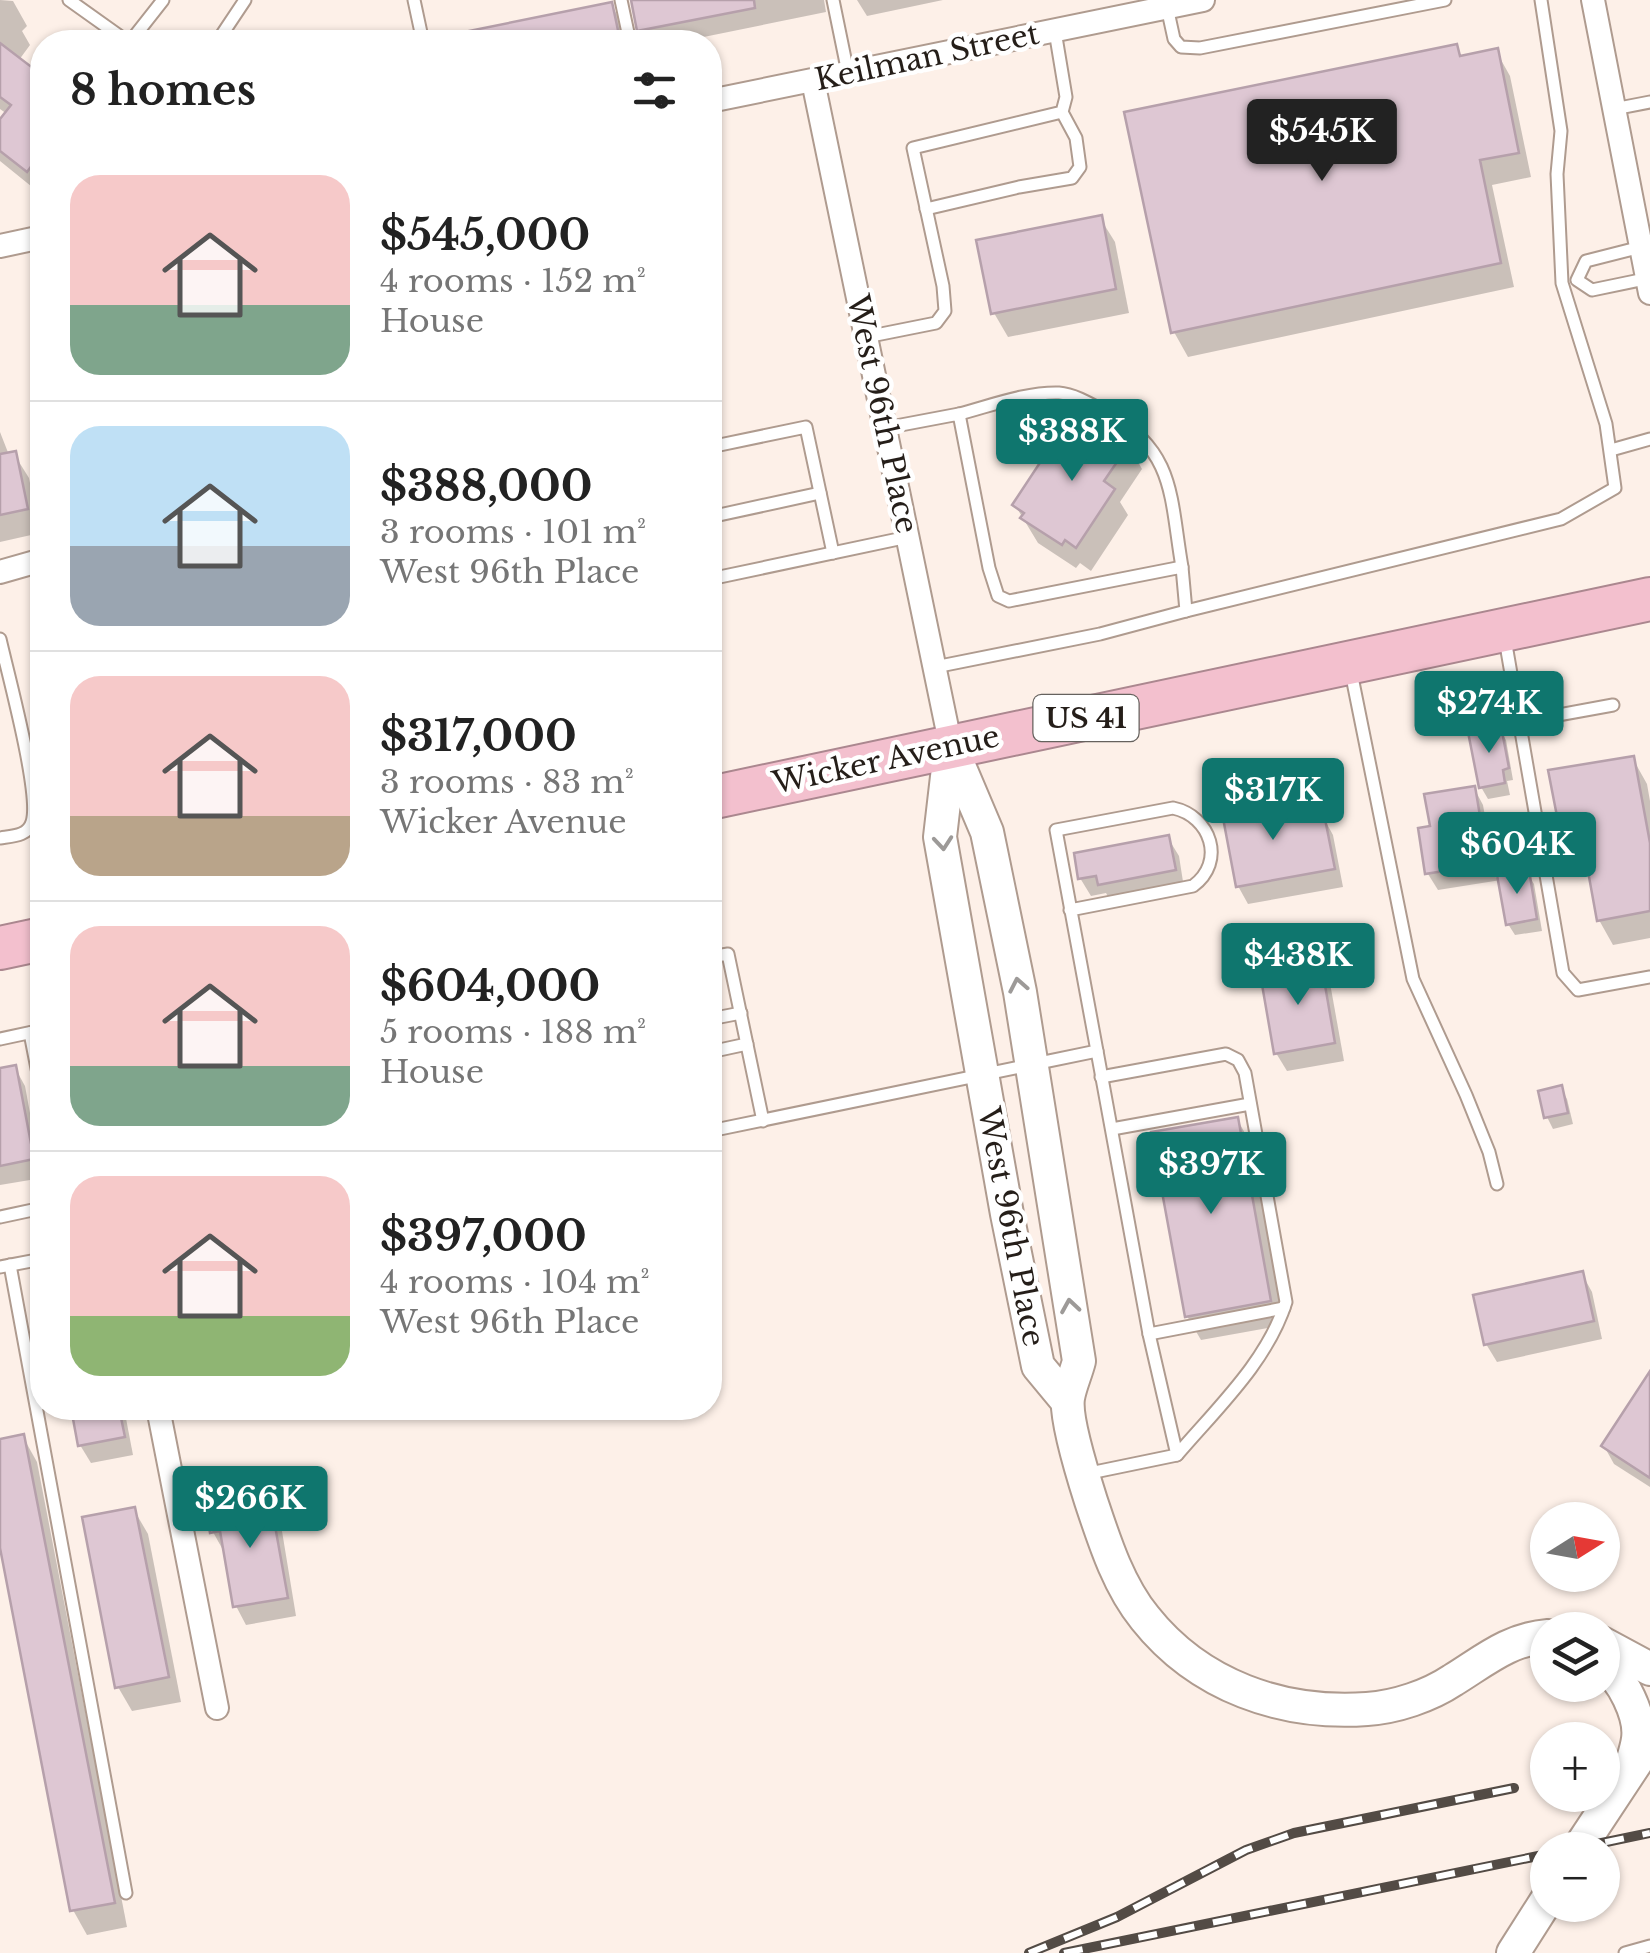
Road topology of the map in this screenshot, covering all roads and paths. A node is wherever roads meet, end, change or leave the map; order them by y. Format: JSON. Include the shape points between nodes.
{"nodes":[{"id":1,"x":163,"y":0,"type":"edge"},
{"id":2,"x":245,"y":0,"type":"edge"},
{"id":3,"x":414,"y":0,"type":"edge"},
{"id":4,"x":621,"y":0,"type":"edge"},
{"id":5,"x":834,"y":0,"type":"edge"},
{"id":6,"x":1203,"y":0,"type":"edge"},
{"id":7,"x":1445,"y":0,"type":"edge"},
{"id":8,"x":1541,"y":0,"type":"edge"},
{"id":9,"x":1593,"y":0,"type":"edge"},
{"id":10,"x":77,"y":2,"type":"edge"},
{"id":11,"x":1163,"y":5,"type":"edge"},
{"id":12,"x":113,"y":30,"type":"edge"},
{"id":13,"x":139,"y":30,"type":"edge"},
{"id":14,"x":225,"y":30,"type":"edge"},
{"id":15,"x":421,"y":30,"type":"edge"},
{"id":16,"x":627,"y":30,"type":"edge"},
{"id":17,"x":1056,"y":30,"type":"junction"},
{"id":18,"x":848,"y":73,"type":"junction"},
{"id":19,"x":813,"y":80,"type":"junction"},
{"id":20,"x":722,"y":99,"type":"edge"},
{"id":21,"x":1650,"y":102,"type":"edge"},
{"id":22,"x":1614,"y":110,"type":"junction"},
{"id":23,"x":1062,"y":112,"type":"junction"},
{"id":24,"x":926,"y":209,"type":"junction"},
{"id":25,"x":1643,"y":231,"type":"edge"},
{"id":26,"x":30,"y":240,"type":"edge"},
{"id":27,"x":0,"y":246,"type":"edge"},
{"id":28,"x":1577,"y":280,"type":"junction"},
{"id":29,"x":1562,"y":283,"type":"junction"},
{"id":30,"x":1649,"y":283,"type":"edge"},
{"id":31,"x":866,"y":337,"type":"junction"},
{"id":32,"x":959,"y":414,"type":"junction"},
{"id":33,"x":885,"y":428,"type":"junction"},
{"id":34,"x":1650,"y":439,"type":"edge"},
{"id":35,"x":722,"y":444,"type":"edge"},
{"id":36,"x":1611,"y":450,"type":"junction"},
{"id":37,"x":820,"y":493,"type":"junction"},
{"id":38,"x":722,"y":514,"type":"edge"},
{"id":39,"x":908,"y":537,"type":"junction"},
{"id":40,"x":833,"y":553,"type":"junction"},
{"id":41,"x":30,"y":563,"type":"edge"},
{"id":42,"x":1182,"y":568,"type":"junction"},
{"id":43,"x":0,"y":572,"type":"edge"},
{"id":44,"x":722,"y":577,"type":"edge"},
{"id":45,"x":1650,"y":599,"type":"edge"},
{"id":46,"x":1186,"y":611,"type":"junction"},
{"id":47,"x":1504,"y":630,"type":"junction"},
{"id":48,"x":0,"y":639,"type":"edge"},
{"id":49,"x":1349,"y":663,"type":"junction"},
{"id":50,"x":935,"y":667,"type":"junction"},
{"id":51,"x":1613,"y":705,"type":"dead end"},
{"id":52,"x":1520,"y":722,"type":"junction"},
{"id":53,"x":951,"y":747,"type":"junction"},
{"id":54,"x":30,"y":779,"type":"edge"},
{"id":55,"x":722,"y":795,"type":"edge"},
{"id":56,"x":30,"y":826,"type":"edge"},
{"id":57,"x":0,"y":838,"type":"edge"},
{"id":58,"x":1070,"y":910,"type":"junction"},
{"id":59,"x":30,"y":942,"type":"edge"},
{"id":60,"x":0,"y":948,"type":"edge"},
{"id":61,"x":722,"y":955,"type":"edge"},
{"id":62,"x":1650,"y":977,"type":"edge"},
{"id":63,"x":741,"y":1013,"type":"junction"},
{"id":64,"x":722,"y":1017,"type":"edge"},
{"id":65,"x":30,"y":1033,"type":"edge"},
{"id":66,"x":0,"y":1039,"type":"edge"},
{"id":67,"x":747,"y":1044,"type":"junction"},
{"id":68,"x":722,"y":1049,"type":"edge"},
{"id":69,"x":1097,"y":1050,"type":"junction"},
{"id":70,"x":1031,"y":1063,"type":"junction"},
{"id":71,"x":982,"y":1074,"type":"junction"},
{"id":72,"x":1101,"y":1076,"type":"junction"},
{"id":73,"x":1250,"y":1104,"type":"junction"},
{"id":74,"x":763,"y":1121,"type":"junction"},
{"id":75,"x":722,"y":1129,"type":"edge"},
{"id":76,"x":1112,"y":1129,"type":"junction"},
{"id":77,"x":1497,"y":1184,"type":"dead end"},
{"id":78,"x":30,"y":1210,"type":"edge"},
{"id":79,"x":0,"y":1216,"type":"edge"},
{"id":80,"x":30,"y":1261,"type":"edge"},
{"id":81,"x":5,"y":1266,"type":"edge"},
{"id":82,"x":1284,"y":1308,"type":"junction"},
{"id":83,"x":1149,"y":1334,"type":"junction"},
{"id":84,"x":30,"y":1396,"type":"edge"},
{"id":85,"x":1067,"y":1401,"type":"junction"},
{"id":86,"x":35,"y":1420,"type":"edge"},
{"id":87,"x":160,"y":1420,"type":"edge"},
{"id":88,"x":1177,"y":1455,"type":"junction"},
{"id":89,"x":1083,"y":1474,"type":"junction"},
{"id":90,"x":1530,"y":1642,"type":"edge"},
{"id":91,"x":1620,"y":1653,"type":"edge"},
{"id":92,"x":1650,"y":1669,"type":"edge"},
{"id":93,"x":1620,"y":1685,"type":"edge"},
{"id":94,"x":217,"y":1708,"type":"dead end"},
{"id":95,"x":1650,"y":1740,"type":"edge"},
{"id":96,"x":1629,"y":1773,"type":"junction"},
{"id":97,"x":1590,"y":1832,"type":"edge"},
{"id":98,"x":126,"y":1893,"type":"dead end"},
{"id":99,"x":1535,"y":1922,"type":"edge"},
{"id":100,"x":1650,"y":1946,"type":"edge"},
{"id":101,"x":1519,"y":1951,"type":"edge"},
{"id":102,"x":1625,"y":1953,"type":"edge"}],
"edges":[{"from":1,"to":13,"type":"lane"},
{"from":2,"to":14,"type":"lane"},
{"from":3,"to":15,"type":"lane"},
{"from":4,"to":16,"type":"lane"},
{"from":5,"to":18,"type":"lane"},
{"from":6,"to":11,"type":"street","name":"Keilman Street"},
{"from":7,"to":11,"type":"lane","via":[[1200,48],[1174,40]]},
{"from":8,"to":29,"type":"lane","via":[[1561,131]]},
{"from":9,"to":22,"type":"street"},
{"from":10,"to":12,"type":"lane"},
{"from":11,"to":17,"type":"street","name":"Keilman Street"},
{"from":17,"to":18,"type":"street","name":"Keilman Street"},
{"from":17,"to":23,"type":"lane","via":[[1066,97]]},
{"from":18,"to":19,"type":"street","name":"Keilman Street"},
{"from":19,"to":20,"type":"street","name":"Keilman Street"},
{"from":19,"to":31,"type":"street","name":"West 96th Place"},
{"from":21,"to":22,"type":"lane"},
{"from":22,"to":25,"type":"street"},
{"from":23,"to":24,"type":"lane","via":[[914,148]]},
{"from":23,"to":24,"type":"lane","via":[[1076,138],[1080,167],[1072,178]]},
{"from":24,"to":31,"type":"lane","via":[[945,311],[936,323]]},
{"from":25,"to":28,"type":"lane","via":[[1586,261]]},
{"from":25,"to":30,"type":"street"},
{"from":26,"to":27,"type":"street"},
{"from":28,"to":29,"type":"lane"},
{"from":28,"to":30,"type":"lane","via":[[1592,290]]},
{"from":29,"to":36,"type":"lane"},
{"from":31,"to":33,"type":"street","name":"West 96th Place"},
{"from":32,"to":33,"type":"lane"},
{"from":32,"to":42,"type":"lane","via":[[1060,393],[1130,426],[1155,449],[1167,479]]},
{"from":32,"to":42,"type":"lane","via":[[998,596],[1008,601]]},
{"from":33,"to":39,"type":"street","name":"West 96th Place"},
{"from":34,"to":36,"type":"lane"},
{"from":35,"to":37,"type":"lane","via":[[806,427]]},
{"from":36,"to":46,"type":"lane","via":[[1615,488],[1562,519]]},
{"from":37,"to":38,"type":"lane"},
{"from":37,"to":40,"type":"lane"},
{"from":39,"to":40,"type":"lane"},
{"from":39,"to":50,"type":"street","name":"West 96th Place"},
{"from":40,"to":44,"type":"lane"},
{"from":41,"to":43,"type":"street"},
{"from":42,"to":46,"type":"lane"},
{"from":45,"to":47,"type":"highway","name":"Wicker Avenue","number":"US 41"},
{"from":46,"to":50,"type":"lane"},
{"from":47,"to":49,"type":"highway","name":"Wicker Avenue","number":"US 41"},
{"from":47,"to":52,"type":"lane"},
{"from":48,"to":54,"type":"lane"},
{"from":49,"to":53,"type":"highway","name":"Wicker Avenue","number":"US 41"},
{"from":49,"to":77,"type":"lane","via":[[1413,979],[1466,1095]]},
{"from":50,"to":53,"type":"street","name":"West 96th Place"},
{"from":51,"to":52,"type":"lane"},
{"from":52,"to":62,"type":"lane","via":[[1564,973],[1578,990]]},
{"from":53,"to":55,"type":"highway","name":"Wicker Avenue","number":"US 41"},
{"from":70,"to":53,"type":"street","name":"West 96th Place","one_way":true,"via":[[987,832]]},
{"from":53,"to":71,"type":"street","name":"West 96th Place","one_way":true,"via":[[940,837]]},
{"from":56,"to":57,"type":"lane"},
{"from":58,"to":58,"type":"lane","via":[[1056,830],[1174,808],[1202,824],[1212,857],[1206,878],[1194,886]]},
{"from":58,"to":69,"type":"lane"},
{"from":59,"to":60,"type":"highway"},
{"from":61,"to":63,"type":"lane","via":[[728,954]]},
{"from":63,"to":64,"type":"lane"},
{"from":63,"to":67,"type":"lane"},
{"from":65,"to":66,"type":"lane"},
{"from":67,"to":68,"type":"lane"},
{"from":67,"to":74,"type":"lane"},
{"from":69,"to":70,"type":"lane"},
{"from":69,"to":72,"type":"lane"},
{"from":70,"to":71,"type":"lane"},
{"from":85,"to":70,"type":"street","name":"West 96th Place","one_way":true,"via":[[1079,1361]]},
{"from":71,"to":74,"type":"lane"},
{"from":71,"to":85,"type":"street","name":"West 96th Place","via":[[1038,1366]]},
{"from":72,"to":73,"type":"lane","via":[[1226,1054],[1238,1060]]},
{"from":72,"to":76,"type":"lane"},
{"from":73,"to":76,"type":"lane"},
{"from":73,"to":82,"type":"lane"},
{"from":74,"to":75,"type":"lane"},
{"from":76,"to":83,"type":"lane"},
{"from":78,"to":79,"type":"lane"},
{"from":80,"to":81,"type":"lane"},
{"from":81,"to":84,"type":"lane"},
{"from":82,"to":83,"type":"lane"},
{"from":82,"to":88,"type":"lane","via":[[1261,1356]]},
{"from":83,"to":88,"type":"lane"},
{"from":85,"to":89,"type":"street","name":"West 96th Place"},
{"from":86,"to":98,"type":"lane"},
{"from":87,"to":94,"type":"street"},
{"from":88,"to":89,"type":"lane"},
{"from":89,"to":90,"type":"street","name":"West 96th Place","via":[[1108,1552],[1144,1617],[1184,1656],[1230,1686],[1276,1704],[1370,1709],[1418,1698],[1498,1649]]},
{"from":91,"to":92,"type":"street"},
{"from":93,"to":96,"type":"street","via":[[1639,1735]]},
{"from":95,"to":96,"type":"street"},
{"from":96,"to":97,"type":"street"},
{"from":99,"to":101,"type":"street"},
{"from":100,"to":102,"type":"lane"}]}
